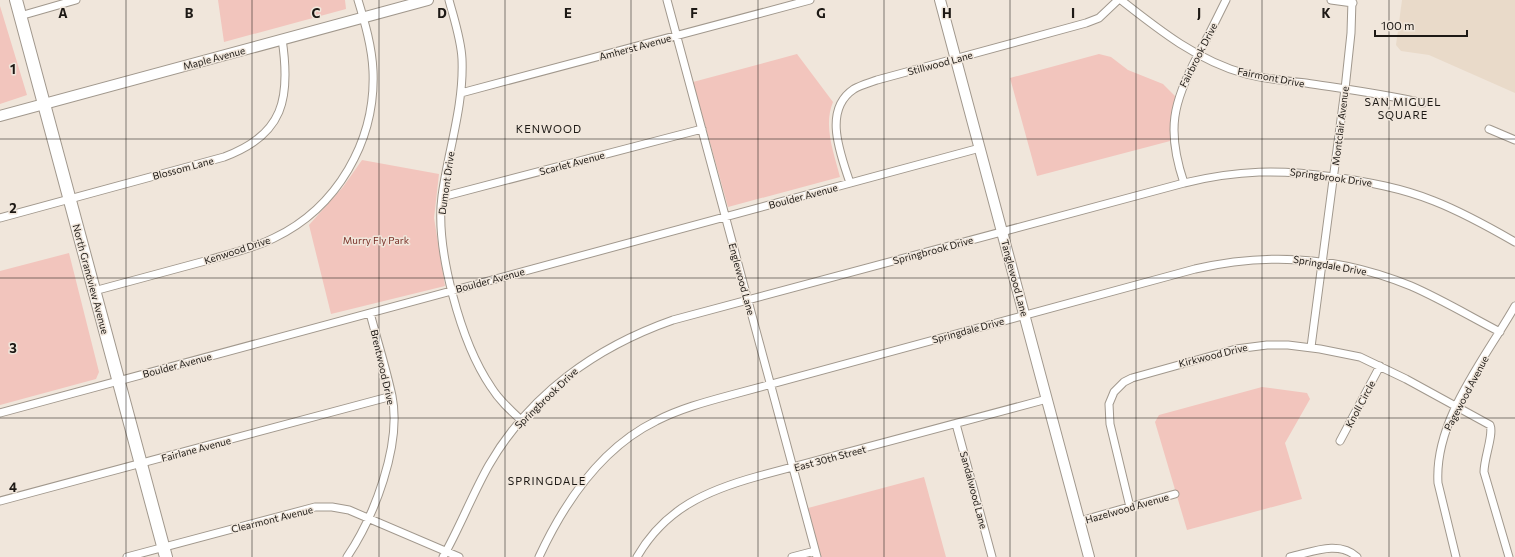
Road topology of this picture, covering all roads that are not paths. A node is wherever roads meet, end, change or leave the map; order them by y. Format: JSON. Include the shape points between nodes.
{"nodes":[{"id":1,"x":16,"y":0,"type":"edge"},
{"id":2,"x":76,"y":0,"type":"edge"},
{"id":3,"x":358,"y":0,"type":"edge"},
{"id":4,"x":428,"y":0,"type":"edge"},
{"id":5,"x":449,"y":0,"type":"edge"},
{"id":6,"x":667,"y":0,"type":"edge"},
{"id":7,"x":810,"y":0,"type":"edge"},
{"id":8,"x":940,"y":0,"type":"edge"},
{"id":9,"x":1120,"y":0,"type":"edge"},
{"id":10,"x":1226,"y":0,"type":"edge"},
{"id":11,"x":1331,"y":0,"type":"edge"},
{"id":12,"x":1352,"y":2,"type":"edge"},
{"id":13,"x":20,"y":16,"type":"junction"},
{"id":14,"x":363,"y":18,"type":"junction"},
{"id":15,"x":677,"y":36,"type":"junction"},
{"id":16,"x":282,"y":39,"type":"junction"},
{"id":17,"x":1198,"y":55,"type":"junction"},
{"id":18,"x":956,"y":60,"type":"junction"},
{"id":19,"x":1345,"y":89,"type":"junction"},
{"id":20,"x":461,"y":93,"type":"junction"},
{"id":21,"x":1423,"y":103,"type":"dead end"},
{"id":22,"x":44,"y":104,"type":"junction"},
{"id":23,"x":0,"y":116,"type":"edge"},
{"id":24,"x":702,"y":129,"type":"junction"},
{"id":25,"x":1489,"y":129,"type":"dead end"},
{"id":26,"x":1515,"y":140,"type":"edge"},
{"id":27,"x":980,"y":148,"type":"junction"},
{"id":28,"x":1334,"y":177,"type":"junction"},
{"id":29,"x":850,"y":183,"type":"junction"},
{"id":30,"x":1184,"y":183,"type":"junction"},
{"id":31,"x":442,"y":197,"type":"junction"},
{"id":32,"x":69,"y":200,"type":"junction"},
{"id":33,"x":725,"y":217,"type":"junction"},
{"id":34,"x":0,"y":218,"type":"edge"},
{"id":35,"x":1002,"y":232,"type":"junction"},
{"id":36,"x":1515,"y":242,"type":"edge"},
{"id":37,"x":1322,"y":262,"type":"junction"},
{"id":38,"x":453,"y":290,"type":"junction"},
{"id":39,"x":94,"y":291,"type":"junction"},
{"id":40,"x":748,"y":300,"type":"junction"},
{"id":41,"x":1515,"y":306,"type":"edge"},
{"id":42,"x":370,"y":313,"type":"junction"},
{"id":43,"x":1024,"y":315,"type":"junction"},
{"id":44,"x":1500,"y":332,"type":"junction"},
{"id":45,"x":1311,"y":347,"type":"junction"},
{"id":46,"x":1380,"y":366,"type":"junction"},
{"id":47,"x":118,"y":381,"type":"junction"},
{"id":48,"x":770,"y":384,"type":"junction"},
{"id":49,"x":392,"y":396,"type":"junction"},
{"id":50,"x":1047,"y":399,"type":"junction"},
{"id":51,"x":1456,"y":407,"type":"junction"},
{"id":52,"x":0,"y":413,"type":"edge"},
{"id":53,"x":521,"y":420,"type":"junction"},
{"id":54,"x":956,"y":424,"type":"junction"},
{"id":55,"x":1340,"y":442,"type":"dead end"},
{"id":56,"x":141,"y":464,"type":"junction"},
{"id":57,"x":793,"y":468,"type":"junction"},
{"id":58,"x":1174,"y":494,"type":"dead end"},
{"id":59,"x":0,"y":501,"type":"edge"},
{"id":60,"x":1130,"y":507,"type":"junction"},
{"id":61,"x":368,"y":518,"type":"junction"},
{"id":62,"x":1080,"y":521,"type":"junction"},
{"id":63,"x":164,"y":552,"type":"edge"},
{"id":64,"x":445,"y":554,"type":"edge"},
{"id":65,"x":816,"y":554,"type":"edge"},
{"id":66,"x":127,"y":557,"type":"edge"},
{"id":67,"x":347,"y":557,"type":"edge"},
{"id":68,"x":459,"y":557,"type":"edge"},
{"id":69,"x":539,"y":557,"type":"edge"},
{"id":70,"x":637,"y":557,"type":"edge"},
{"id":71,"x":792,"y":557,"type":"edge"},
{"id":72,"x":992,"y":557,"type":"edge"},
{"id":73,"x":1090,"y":557,"type":"edge"},
{"id":74,"x":1290,"y":557,"type":"edge"},
{"id":75,"x":1357,"y":557,"type":"edge"},
{"id":76,"x":1456,"y":557,"type":"edge"},
{"id":77,"x":1509,"y":557,"type":"edge"}],
"edges":[{"from":1,"to":13,"type":"main road","name":"North Grandview Avenue"},
{"from":2,"to":13,"type":"street"},
{"from":3,"to":14,"type":"street","name":"Kenwood Drive"},
{"from":4,"to":14,"type":"main road","name":"Maple Avenue"},
{"from":5,"to":20,"type":"street","name":"Dumont Drive","via":[[462,58]]},
{"from":6,"to":15,"type":"street","name":"Englewood Lane"},
{"from":7,"to":15,"type":"street","name":"Amherst Avenue"},
{"from":8,"to":18,"type":"main road","name":"Tanglewood Lane"},
{"from":9,"to":17,"type":"street","name":"Fairmont Drive","via":[[1161,32]]},
{"from":9,"to":18,"type":"street","name":"Stillwood Lane","via":[[1099,18],[1086,23]]},
{"from":10,"to":17,"type":"street","name":"Fairbrook Drive"},
{"from":11,"to":12,"type":"street"},
{"from":12,"to":19,"type":"street","name":"Montclair Avenue"},
{"from":13,"to":22,"type":"main road","name":"North Grandview Avenue"},
{"from":14,"to":16,"type":"main road","name":"Maple Avenue"},
{"from":14,"to":39,"type":"street","name":"Kenwood Drive","via":[[373,71],[369,117],[352,164],[327,200],[290,230],[260,245]]},
{"from":15,"to":20,"type":"street","name":"Amherst Avenue"},
{"from":15,"to":24,"type":"street","name":"Englewood Lane"},
{"from":16,"to":22,"type":"main road","name":"Maple Avenue"},
{"from":16,"to":32,"type":"street","name":"Blossom Lane","via":[[287,78],[284,98],[270,128],[255,142],[224,157]]},
{"from":17,"to":19,"type":"street","name":"Fairmont Drive","via":[[1246,74]]},
{"from":17,"to":30,"type":"street","name":"Fairbrook Drive","via":[[1180,93],[1174,119],[1174,145]]},
{"from":18,"to":27,"type":"main road","name":"Tanglewood Lane"},
{"from":18,"to":29,"type":"street","name":"Stillwood Lane","via":[[877,80],[848,94],[839,106],[836,122],[840,150]]},
{"from":19,"to":21,"type":"street"},
{"from":19,"to":28,"type":"street","name":"Montclair Avenue"},
{"from":20,"to":31,"type":"street","name":"Dumont Drive"},
{"from":22,"to":23,"type":"main road","name":"Maple Avenue"},
{"from":22,"to":32,"type":"main road","name":"North Grandview Avenue"},
{"from":24,"to":31,"type":"street","name":"Scarlet Avenue"},
{"from":24,"to":33,"type":"street","name":"Englewood Lane"},
{"from":25,"to":26,"type":"street"},
{"from":27,"to":29,"type":"street","name":"Boulder Avenue"},
{"from":27,"to":35,"type":"main road","name":"Tanglewood Lane"},
{"from":28,"to":30,"type":"street","name":"Springbrook Drive","via":[[1282,171],[1244,172]]},
{"from":28,"to":36,"type":"street","name":"Springbrook Drive","via":[[1378,184],[1422,196],[1471,218]]},
{"from":28,"to":37,"type":"street","name":"Montclair Avenue"},
{"from":29,"to":33,"type":"street","name":"Boulder Avenue"},
{"from":30,"to":35,"type":"street","name":"Springbrook Drive"},
{"from":31,"to":38,"type":"street","name":"Dumont Drive","via":[[441,222],[445,262]]},
{"from":32,"to":34,"type":"street","name":"Blossom Lane"},
{"from":32,"to":39,"type":"main road","name":"North Grandview Avenue"},
{"from":33,"to":38,"type":"street","name":"Boulder Avenue"},
{"from":33,"to":40,"type":"street","name":"Englewood Lane"},
{"from":35,"to":40,"type":"street","name":"Springbrook Drive"},
{"from":35,"to":43,"type":"main road","name":"Tanglewood Lane"},
{"from":37,"to":43,"type":"street","name":"Springdale Drive","via":[[1264,258],[1222,263]]},
{"from":37,"to":44,"type":"street","name":"Springdale Drive","via":[[1405,283]]},
{"from":37,"to":45,"type":"street","name":"Montclair Avenue"},
{"from":38,"to":42,"type":"street","name":"Boulder Avenue"},
{"from":38,"to":53,"type":"street","name":"Dumont Drive","via":[[465,335],[480,370],[504,404]]},
{"from":39,"to":47,"type":"main road","name":"North Grandview Avenue"},
{"from":40,"to":48,"type":"street","name":"Englewood Lane"},
{"from":40,"to":53,"type":"street","name":"Springbrook Drive","via":[[660,325],[607,348],[570,374]]},
{"from":41,"to":44,"type":"street","name":"Pagewood Avenue"},
{"from":42,"to":47,"type":"street","name":"Boulder Avenue"},
{"from":42,"to":49,"type":"street","name":"Brentwood Drive"},
{"from":43,"to":48,"type":"street","name":"Springdale Drive"},
{"from":43,"to":50,"type":"main road","name":"Tanglewood Lane"},
{"from":44,"to":51,"type":"street","name":"Pagewood Avenue"},
{"from":45,"to":46,"type":"street","name":"Kirkwood Drive","via":[[1360,357]]},
{"from":45,"to":60,"type":"street","name":"Kirkwood Drive","via":[[1267,345],[1236,349],[1153,371],[1124,382],[1111,398],[1108,411]]},
{"from":46,"to":51,"type":"street","name":"Kirkwood Drive"},
{"from":46,"to":55,"type":"street","name":"Knoll Circle"},
{"from":47,"to":52,"type":"street","name":"Boulder Avenue"},
{"from":47,"to":56,"type":"main road","name":"North Grandview Avenue"},
{"from":48,"to":57,"type":"street","name":"Englewood Lane"},
{"from":48,"to":69,"type":"street","name":"Springdale Drive","via":[[675,412],[630,436],[601,462],[572,497]]},
{"from":49,"to":56,"type":"street","name":"Fairlane Avenue"},
{"from":49,"to":61,"type":"street","name":"Brentwood Drive","via":[[394,428],[390,458]]},
{"from":50,"to":54,"type":"street","name":"East 30th Street"},
{"from":50,"to":62,"type":"main road","name":"Tanglewood Lane"},
{"from":51,"to":76,"type":"street","name":"Pagewood Avenue","via":[[1444,436],[1437,472],[1440,498]]},
{"from":51,"to":77,"type":"street","name":"Kirkwood Drive","via":[[1490,425],[1492,433],[1484,472]]},
{"from":53,"to":64,"type":"street","name":"Springbrook Drive","via":[[490,464]]},
{"from":54,"to":57,"type":"street","name":"East 30th Street"},
{"from":54,"to":72,"type":"street","name":"Sandalwood Lane"},
{"from":56,"to":59,"type":"street","name":"Fairlane Avenue"},
{"from":56,"to":63,"type":"main road","name":"North Grandview Avenue"},
{"from":57,"to":65,"type":"street","name":"Englewood Lane"},
{"from":57,"to":70,"type":"street","name":"East 30th Street","via":[[734,483],[689,502],[655,532]]},
{"from":58,"to":60,"type":"street","name":"Hazelwood Avenue"},
{"from":60,"to":62,"type":"street","name":"Hazelwood Avenue"},
{"from":61,"to":63,"type":"street","name":"Clearmont Avenue","via":[[349,510],[315,507]]},
{"from":61,"to":64,"type":"street","name":"Clearmont Avenue"},
{"from":61,"to":67,"type":"street","name":"Brentwood Drive"},
{"from":62,"to":73,"type":"main road","name":"Tanglewood Lane"},
{"from":63,"to":66,"type":"street","name":"Clearmont Avenue"},
{"from":64,"to":68,"type":"street","name":"Clearmont Avenue"},
{"from":65,"to":71,"type":"street"},
{"from":74,"to":75,"type":"street","via":[[1340,547]]}]}
